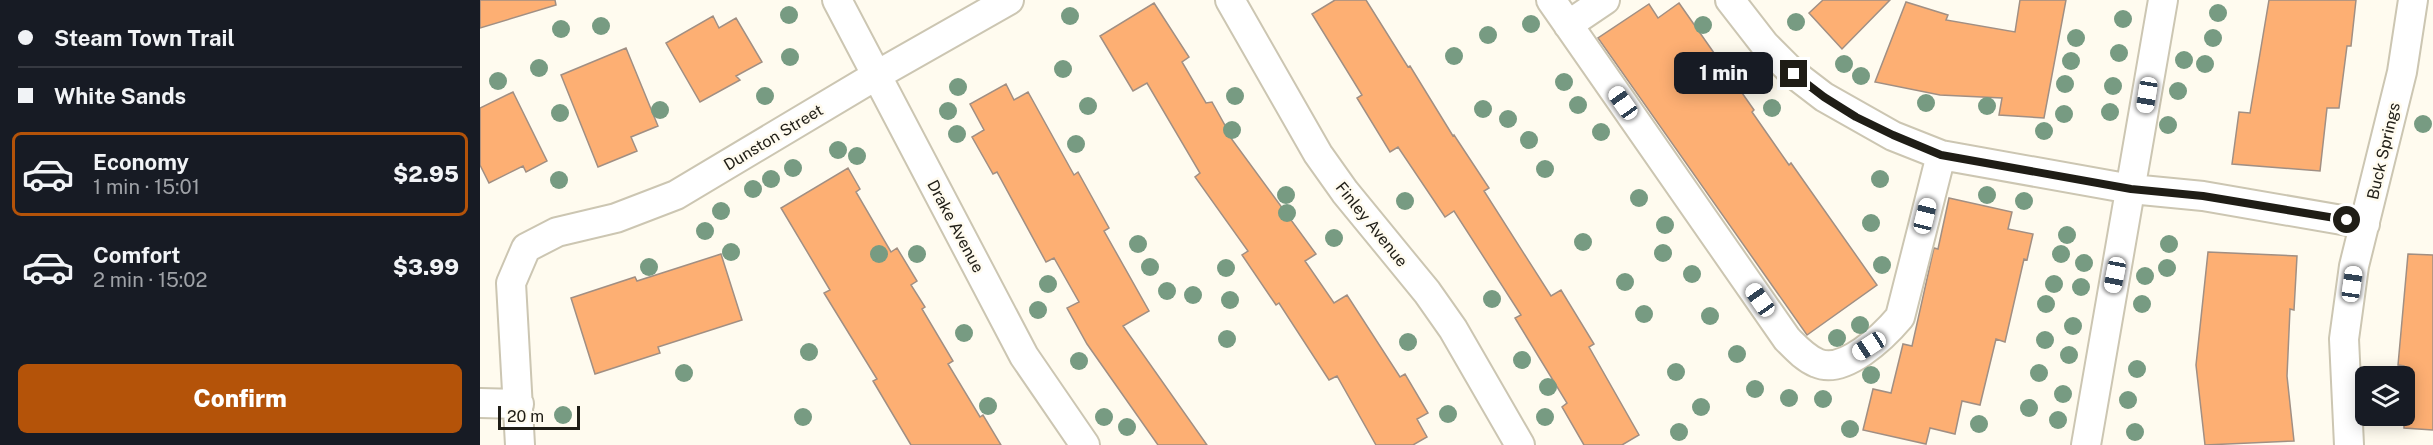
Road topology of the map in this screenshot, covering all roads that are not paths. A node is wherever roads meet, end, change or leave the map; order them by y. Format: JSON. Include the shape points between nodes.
{"nodes":[{"id":1,"x":837,"y":0,"type":"edge"},
{"id":2,"x":1009,"y":0,"type":"edge"},
{"id":3,"x":1230,"y":0,"type":"edge"},
{"id":4,"x":1551,"y":0,"type":"edge"},
{"id":5,"x":1605,"y":0,"type":"edge"},
{"id":6,"x":1730,"y":0,"type":"edge"},
{"id":7,"x":2163,"y":0,"type":"edge"},
{"id":8,"x":2413,"y":0,"type":"edge"},
{"id":9,"x":1568,"y":24,"type":"junction"},
{"id":10,"x":877,"y":75,"type":"junction"},
{"id":11,"x":1941,"y":155,"type":"junction"},
{"id":12,"x":2131,"y":189,"type":"junction"},
{"id":13,"x":2365,"y":224,"type":"junction"},
{"id":14,"x":480,"y":403,"type":"edge"},
{"id":15,"x":519,"y":404,"type":"junction"},
{"id":16,"x":520,"y":445,"type":"edge"},
{"id":17,"x":1085,"y":445,"type":"edge"},
{"id":18,"x":1520,"y":445,"type":"edge"},
{"id":19,"x":2086,"y":445,"type":"edge"},
{"id":20,"x":2349,"y":445,"type":"edge"}],
"edges":[{"from":1,"to":10,"type":"street","name":"Drake Avenue"},
{"from":2,"to":10,"type":"street","name":"Dunston Street"},
{"from":3,"to":18,"type":"street","name":"Finley Avenue","via":[[1318,154],[1453,329]]},
{"from":4,"to":9,"type":"street"},
{"from":5,"to":9,"type":"street"},
{"from":6,"to":11,"type":"street","via":[[1765,45],[1824,97],[1884,131]]},
{"from":7,"to":12,"type":"street"},
{"from":8,"to":13,"type":"street","name":"Buck Springs","via":[[2402,72]]},
{"from":9,"to":11,"type":"street","via":[[1787,339],[1817,363],[1843,363],[1886,334],[1900,317]]},
{"from":10,"to":15,"type":"street","name":"Dunston Street","via":[[676,195],[616,218],[557,232],[526,248],[511,283]]},
{"from":10,"to":17,"type":"street","name":"Drake Avenue","via":[[1024,356]]},
{"from":11,"to":12,"type":"street"},
{"from":12,"to":13,"type":"street","via":[[2203,196]]},
{"from":12,"to":19,"type":"street"},
{"from":13,"to":20,"type":"street","name":"Buck Springs","via":[[2354,266],[2344,339]]},
{"from":14,"to":15,"type":"street"},
{"from":15,"to":16,"type":"street"}]}
